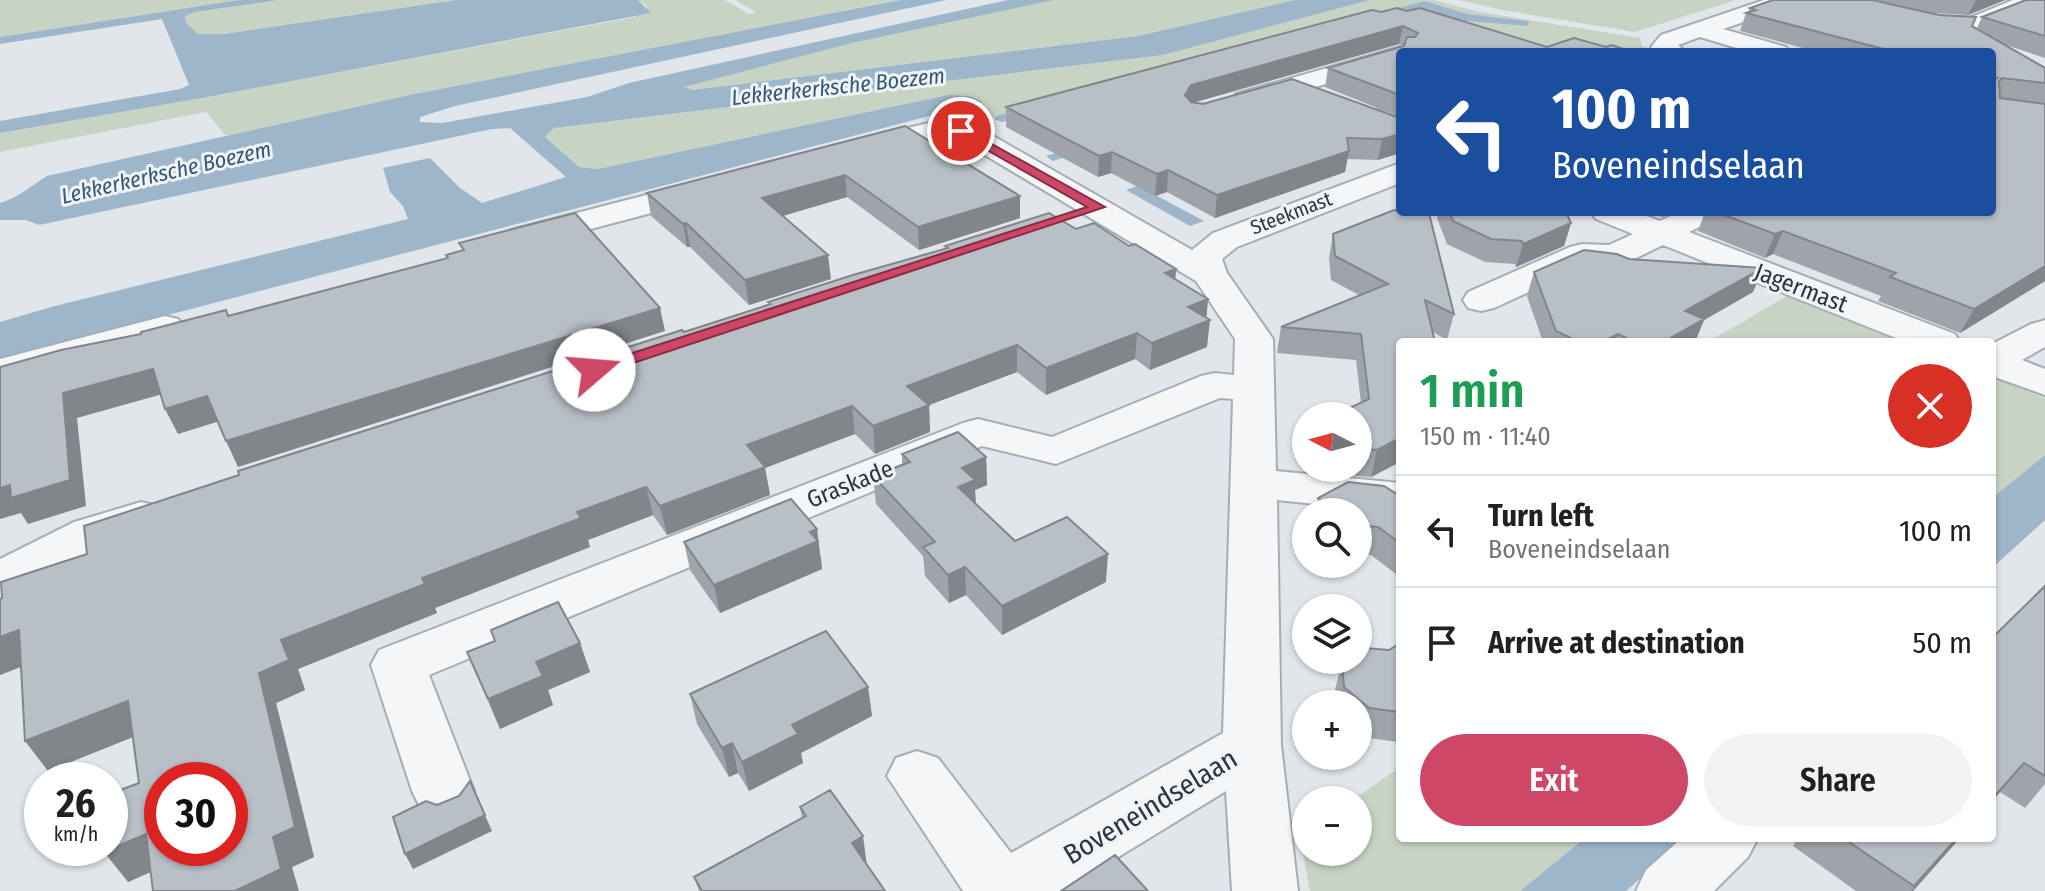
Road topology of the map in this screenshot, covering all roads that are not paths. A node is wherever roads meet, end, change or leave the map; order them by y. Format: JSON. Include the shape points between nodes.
{"nodes":[{"id":1,"x":1786,"y":0,"type":"edge"},
{"id":2,"x":1835,"y":0,"type":"edge"},
{"id":3,"x":2032,"y":0,"type":"edge"},
{"id":4,"x":1696,"y":29,"type":"junction"},
{"id":5,"x":1665,"y":48,"type":"edge"},
{"id":6,"x":1763,"y":48,"type":"edge"},
{"id":7,"x":1396,"y":55,"type":"edge"},
{"id":8,"x":1292,"y":87,"type":"junction"},
{"id":9,"x":1331,"y":102,"type":"edge"},
{"id":10,"x":1216,"y":109,"type":"edge"},
{"id":11,"x":834,"y":154,"type":"edge"},
{"id":12,"x":1396,"y":174,"type":"edge"},
{"id":13,"x":729,"y":182,"type":"edge"},
{"id":14,"x":1098,"y":207,"type":"junction"},
{"id":15,"x":1617,"y":216,"type":"edge"},
{"id":16,"x":1697,"y":216,"type":"edge"},
{"id":17,"x":1053,"y":222,"type":"edge"},
{"id":18,"x":1661,"y":234,"type":"junction"},
{"id":19,"x":517,"y":239,"type":"edge"},
{"id":20,"x":1209,"y":274,"type":"junction"},
{"id":21,"x":1481,"y":300,"type":"dead end"},
{"id":22,"x":165,"y":327,"type":"edge"},
{"id":23,"x":2045,"y":332,"type":"edge"},
{"id":24,"x":1931,"y":338,"type":"edge"},
{"id":25,"x":1996,"y":359,"type":"edge"},
{"id":26,"x":1996,"y":363,"type":"edge"},
{"id":27,"x":0,"y":371,"type":"edge"},
{"id":28,"x":2045,"y":383,"type":"edge"},
{"id":29,"x":1254,"y":389,"type":"junction"},
{"id":30,"x":1253,"y":483,"type":"junction"},
{"id":31,"x":1396,"y":498,"type":"edge"},
{"id":32,"x":181,"y":504,"type":"edge"},
{"id":33,"x":0,"y":580,"type":"edge"},
{"id":34,"x":1252,"y":745,"type":"junction"},
{"id":35,"x":917,"y":776,"type":"dead end"},
{"id":36,"x":443,"y":791,"type":"dead end"},
{"id":37,"x":1722,"y":842,"type":"edge"},
{"id":38,"x":1003,"y":891,"type":"edge"},
{"id":39,"x":1265,"y":891,"type":"edge"},
{"id":40,"x":1669,"y":891,"type":"edge"}],
"edges":[{"from":1,"to":4,"type":"street"},
{"from":2,"to":3,"type":"street","via":[[1932,23],[1972,25]]},
{"from":4,"to":5,"type":"street","via":[[1669,40]]},
{"from":4,"to":6,"type":"street"},
{"from":7,"to":8,"type":"street"},
{"from":8,"to":9,"type":"street"},
{"from":8,"to":10,"type":"street"},
{"from":11,"to":14,"type":"street","name":"Boveneindselaan","via":[[925,130],[950,129],[971,135]]},
{"from":12,"to":20,"type":"street","name":"Steekmast","via":[[1225,240],[1204,257]]},
{"from":13,"to":19,"type":"street"},
{"from":14,"to":17,"type":"street"},
{"from":14,"to":20,"type":"street","name":"Boveneindselaan"},
{"from":15,"to":18,"type":"street","name":"Jagermast"},
{"from":16,"to":18,"type":"street"},
{"from":18,"to":21,"type":"street","via":[[1614,256],[1582,254]]},
{"from":18,"to":24,"type":"street","name":"Jagermast"},
{"from":20,"to":29,"type":"street","name":"Boveneindselaan","via":[[1254,339]]},
{"from":22,"to":27,"type":"street"},
{"from":23,"to":25,"type":"street"},
{"from":26,"to":28,"type":"street"},
{"from":29,"to":30,"type":"street","name":"Boveneindselaan"},
{"from":29,"to":36,"type":"street","name":"Graskade","via":[[1215,385],[1056,451],[978,432],[398,665]]},
{"from":30,"to":31,"type":"street"},
{"from":30,"to":34,"type":"street","name":"Boveneindselaan"},
{"from":32,"to":33,"type":"street","via":[[91,533]]},
{"from":34,"to":38,"type":"street","name":"Boveneindselaan"},
{"from":34,"to":39,"type":"street","name":"Boveneindselaan"},
{"from":35,"to":38,"type":"street","name":"Boveneindselaan"},
{"from":37,"to":40,"type":"street"}]}
